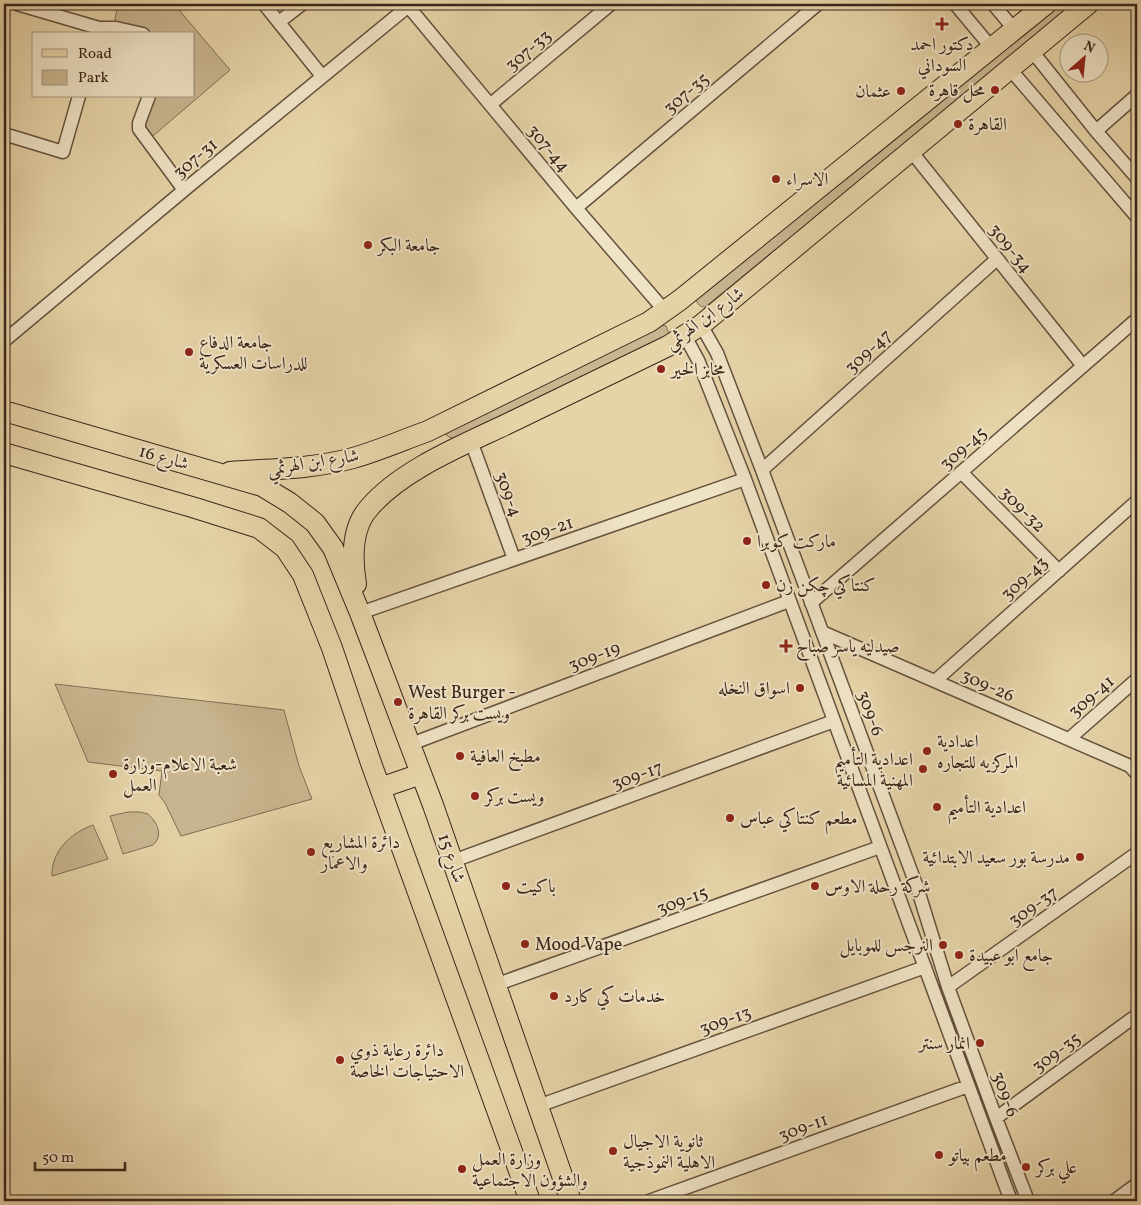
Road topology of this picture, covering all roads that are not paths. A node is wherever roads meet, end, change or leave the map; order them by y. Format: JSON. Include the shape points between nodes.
{"nodes":[{"id":1,"x":17,"y":4,"type":"edge"},
{"id":2,"x":264,"y":4,"type":"edge"},
{"id":3,"x":302,"y":4,"type":"edge"},
{"id":4,"x":612,"y":4,"type":"edge"},
{"id":5,"x":818,"y":4,"type":"edge"},
{"id":6,"x":955,"y":4,"type":"edge"},
{"id":7,"x":993,"y":4,"type":"edge"},
{"id":8,"x":1046,"y":4,"type":"edge"},
{"id":9,"x":1088,"y":4,"type":"edge"},
{"id":10,"x":410,"y":5,"type":"edge"},
{"id":11,"x":279,"y":22,"type":"junction"},
{"id":12,"x":1014,"y":29,"type":"junction"},
{"id":13,"x":98,"y":31,"type":"edge"},
{"id":14,"x":134,"y":32,"type":"edge"},
{"id":15,"x":992,"y":48,"type":"junction"},
{"id":16,"x":1032,"y":51,"type":"junction"},
{"id":17,"x":1010,"y":69,"type":"junction"},
{"id":18,"x":322,"y":76,"type":"junction"},
{"id":19,"x":1137,"y":95,"type":"edge"},
{"id":20,"x":78,"y":98,"type":"edge"},
{"id":21,"x":148,"y":98,"type":"edge"},
{"id":22,"x":490,"y":104,"type":"junction"},
{"id":23,"x":1096,"y":131,"type":"junction"},
{"id":24,"x":4,"y":134,"type":"edge"},
{"id":25,"x":911,"y":151,"type":"junction"},
{"id":26,"x":1137,"y":178,"type":"edge"},
{"id":27,"x":184,"y":190,"type":"junction"},
{"id":28,"x":576,"y":208,"type":"junction"},
{"id":29,"x":1137,"y":217,"type":"edge"},
{"id":30,"x":997,"y":259,"type":"junction"},
{"id":31,"x":673,"y":305,"type":"junction"},
{"id":32,"x":1137,"y":319,"type":"edge"},
{"id":33,"x":693,"y":331,"type":"junction"},
{"id":34,"x":4,"y":341,"type":"edge"},
{"id":35,"x":1084,"y":366,"type":"junction"},
{"id":36,"x":542,"y":375,"type":"junction"},
{"id":37,"x":554,"y":401,"type":"junction"},
{"id":38,"x":4,"y":410,"type":"edge"},
{"id":39,"x":428,"y":431,"type":"junction"},
{"id":40,"x":471,"y":441,"type":"junction"},
{"id":41,"x":4,"y":453,"type":"edge"},
{"id":42,"x":441,"y":456,"type":"junction"},
{"id":43,"x":762,"y":470,"type":"junction"},
{"id":44,"x":218,"y":472,"type":"junction"},
{"id":45,"x":961,"y":472,"type":"junction"},
{"id":46,"x":744,"y":480,"type":"junction"},
{"id":47,"x":1137,"y":501,"type":"edge"},
{"id":48,"x":315,"y":523,"type":"joint"},
{"id":49,"x":791,"y":549,"type":"junction"},
{"id":50,"x":773,"y":556,"type":"junction"},
{"id":51,"x":514,"y":559,"type":"junction"},
{"id":52,"x":1059,"y":571,"type":"junction"},
{"id":53,"x":789,"y":601,"type":"junction"},
{"id":54,"x":811,"y":603,"type":"junction"},
{"id":55,"x":360,"y":613,"type":"junction"},
{"id":56,"x":822,"y":632,"type":"junction"},
{"id":57,"x":1137,"y":679,"type":"edge"},
{"id":58,"x":935,"y":681,"type":"junction"},
{"id":59,"x":834,"y":722,"type":"junction"},
{"id":60,"x":1069,"y":739,"type":"junction"},
{"id":61,"x":411,"y":744,"type":"junction"},
{"id":62,"x":421,"y":774,"type":"junction"},
{"id":63,"x":1137,"y":774,"type":"edge"},
{"id":64,"x":380,"y":788,"type":"junction"},
{"id":65,"x":880,"y":847,"type":"junction"},
{"id":66,"x":1137,"y":853,"type":"edge"},
{"id":67,"x":453,"y":861,"type":"junction"},
{"id":68,"x":917,"y":887,"type":"junction"},
{"id":69,"x":898,"y":894,"type":"junction"},
{"id":70,"x":925,"y":967,"type":"junction"},
{"id":71,"x":495,"y":985,"type":"junction"},
{"id":72,"x":948,"y":987,"type":"junction"},
{"id":73,"x":1137,"y":1016,"type":"edge"},
{"id":74,"x":968,"y":1086,"type":"junction"},
{"id":75,"x":538,"y":1106,"type":"junction"},
{"id":76,"x":996,"y":1118,"type":"junction"},
{"id":77,"x":1137,"y":1184,"type":"edge"},
{"id":78,"x":530,"y":1201,"type":"edge"},
{"id":79,"x":571,"y":1201,"type":"edge"},
{"id":80,"x":649,"y":1201,"type":"edge"},
{"id":81,"x":1011,"y":1201,"type":"edge"},
{"id":82,"x":1028,"y":1201,"type":"edge"},
{"id":83,"x":1114,"y":1201,"type":"edge"}],
"edges":[{"from":1,"to":13,"type":"street"},
{"from":2,"to":11,"type":"street"},
{"from":3,"to":11,"type":"street"},
{"from":4,"to":22,"type":"street","name":"307-33"},
{"from":5,"to":28,"type":"street","name":"307-35"},
{"from":6,"to":15,"type":"street"},
{"from":7,"to":12,"type":"street"},
{"from":8,"to":12,"type":"main road","name":"شارع ابن الهرثمي"},
{"from":9,"to":16,"type":"main road","name":"شارع ابن الهرثمي"},
{"from":10,"to":18,"type":"street","name":"307-31"},
{"from":10,"to":22,"type":"street","name":"307-44"},
{"from":11,"to":18,"type":"street"},
{"from":12,"to":15,"type":"main road","name":"شارع ابن الهرثمي"},
{"from":13,"to":14,"type":"street","via":[[116,28]]},
{"from":15,"to":31,"type":"main road","name":"شارع ابن الهرثمي"},
{"from":16,"to":17,"type":"main road","name":"شارع ابن الهرثمي"},
{"from":16,"to":23,"type":"street"},
{"from":17,"to":25,"type":"main road","name":"شارع ابن الهرثمي"},
{"from":17,"to":29,"type":"street"},
{"from":18,"to":27,"type":"street","name":"307-31"},
{"from":19,"to":23,"type":"street"},
{"from":20,"to":24,"type":"street","via":[[63,152]]},
{"from":21,"to":27,"type":"street","via":[[139,123],[140,129]]},
{"from":22,"to":28,"type":"street","name":"307-44"},
{"from":23,"to":26,"type":"street"},
{"from":25,"to":30,"type":"street","name":"309-34"},
{"from":25,"to":33,"type":"main road","name":"شارع ابن الهرثمي"},
{"from":27,"to":34,"type":"street","name":"307-31"},
{"from":28,"to":31,"type":"street","name":"307-44"},
{"from":30,"to":35,"type":"street","name":"309-34"},
{"from":30,"to":43,"type":"street","name":"309-47"},
{"from":31,"to":33,"type":"main road"},
{"from":31,"to":36,"type":"main road","name":"شارع ابن الهرثمي","via":[[649,322]]},
{"from":32,"to":35,"type":"street","name":"309-45"},
{"from":33,"to":37,"type":"main road","name":"شارع ابن الهرثمي"},
{"from":33,"to":43,"type":"street","name":"309-6","via":[[717,353]]},
{"from":33,"to":46,"type":"street","name":"309-6","via":[[698,360]]},
{"from":35,"to":45,"type":"street","name":"309-45"},
{"from":36,"to":37,"type":"main road"},
{"from":36,"to":39,"type":"main road","name":"شارع ابن الهرثمي"},
{"from":37,"to":40,"type":"main road","name":"شارع ابن الهرثمي"},
{"from":38,"to":44,"type":"main road","name":"شارع 16"},
{"from":39,"to":42,"type":"main road"},
{"from":39,"to":44,"type":"main road","name":"شارع ابن الهرثمي","via":[[352,459],[297,468]]},
{"from":40,"to":42,"type":"main road","name":"شارع ابن الهرثمي"},
{"from":40,"to":51,"type":"street","name":"309-4"},
{"from":41,"to":64,"type":"main road","via":[[259,528],[285,548],[302,576],[332,648]]},
{"from":42,"to":55,"type":"main road","name":"شارع ابن الهرثمي","via":[[382,495],[360,523],[352,562]]},
{"from":43,"to":49,"type":"street","name":"309-6"},
{"from":44,"to":48,"type":"main road","name":"شارع 16","via":[[262,486]]},
{"from":45,"to":52,"type":"street","name":"309-32"},
{"from":45,"to":54,"type":"street","name":"309-45"},
{"from":46,"to":50,"type":"street","name":"309-6"},
{"from":46,"to":51,"type":"street","name":"309-21"},
{"from":47,"to":52,"type":"street","name":"309-43"},
{"from":48,"to":55,"type":"main road","name":"شارع 15","via":[[333,548]]},
{"from":49,"to":50,"type":"street"},
{"from":49,"to":54,"type":"street","name":"309-6"},
{"from":50,"to":53,"type":"street","name":"309-6"},
{"from":51,"to":55,"type":"street","name":"309-21"},
{"from":52,"to":58,"type":"street","name":"309-43"},
{"from":53,"to":59,"type":"street","name":"309-6"},
{"from":53,"to":61,"type":"street","name":"309-19"},
{"from":54,"to":56,"type":"street","name":"309-6"},
{"from":55,"to":61,"type":"main road","name":"شارع 15"},
{"from":56,"to":58,"type":"street","name":"309-26"},
{"from":56,"to":68,"type":"street","name":"309-6"},
{"from":57,"to":60,"type":"street","name":"309-41"},
{"from":58,"to":60,"type":"street","name":"309-26"},
{"from":59,"to":65,"type":"street","name":"309-6"},
{"from":59,"to":67,"type":"street","name":"309-17"},
{"from":60,"to":63,"type":"street","name":"309-26","via":[[1130,766]]},
{"from":61,"to":62,"type":"main road","name":"شارع 15"},
{"from":62,"to":64,"type":"main road"},
{"from":62,"to":67,"type":"main road","name":"شارع 15"},
{"from":64,"to":78,"type":"main road"},
{"from":65,"to":69,"type":"street","name":"309-6"},
{"from":65,"to":71,"type":"street","name":"309-15"},
{"from":66,"to":72,"type":"street","name":"309-37"},
{"from":67,"to":71,"type":"main road","name":"شارع 15"},
{"from":68,"to":69,"type":"street"},
{"from":68,"to":72,"type":"street","name":"309-6"},
{"from":69,"to":70,"type":"street","name":"309-6"},
{"from":70,"to":74,"type":"street","name":"309-6"},
{"from":70,"to":75,"type":"street","name":"309-13"},
{"from":71,"to":75,"type":"main road","name":"شارع 15"},
{"from":72,"to":76,"type":"street","name":"309-6"},
{"from":73,"to":76,"type":"street","name":"309-35"},
{"from":74,"to":80,"type":"street","name":"309-11"},
{"from":74,"to":81,"type":"street","name":"309-6"},
{"from":75,"to":79,"type":"main road","name":"شارع 15"},
{"from":76,"to":82,"type":"street","name":"309-6"},
{"from":77,"to":83,"type":"street"}]}
